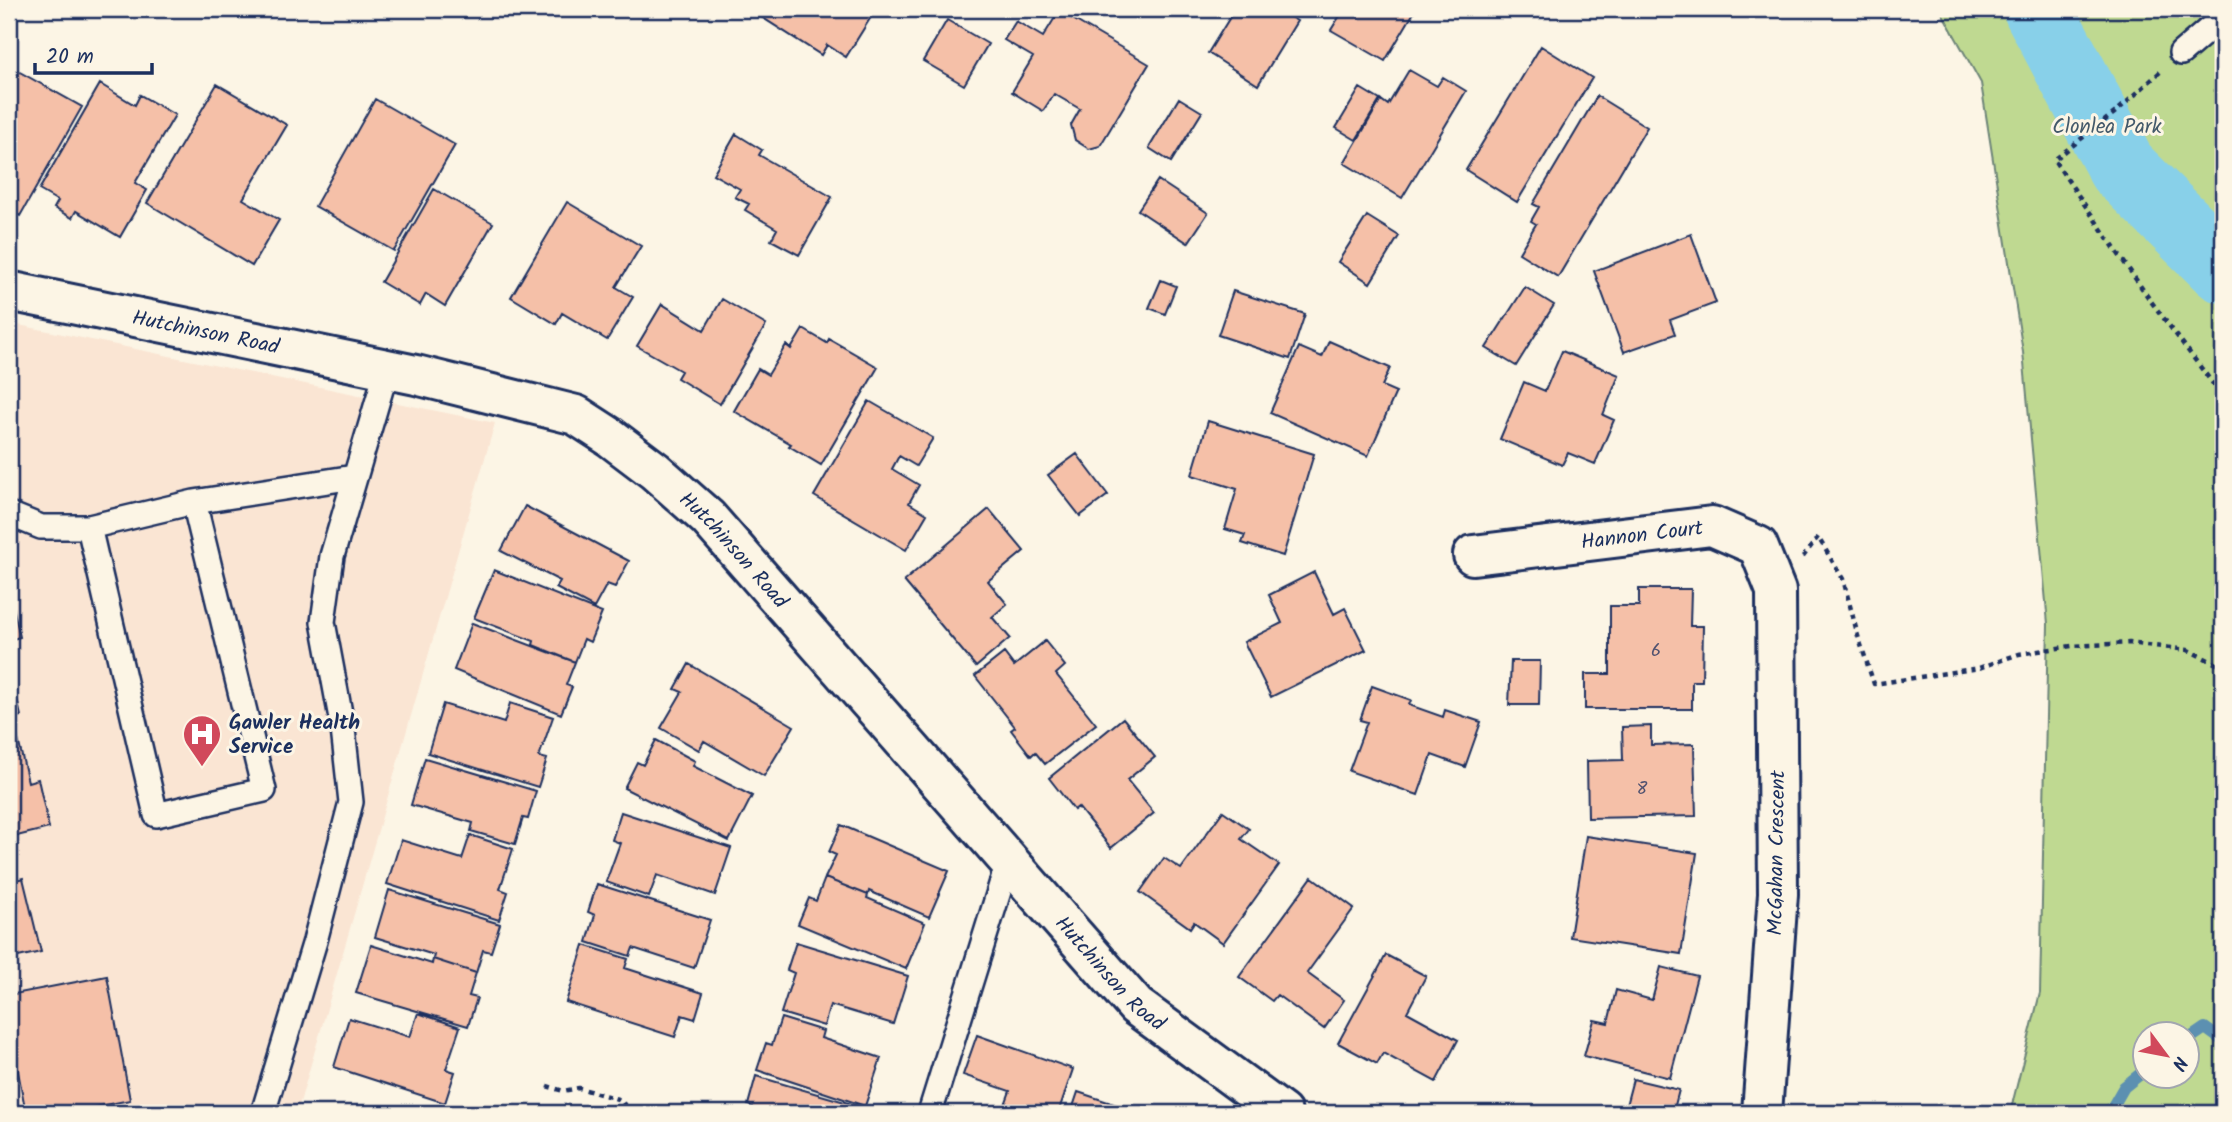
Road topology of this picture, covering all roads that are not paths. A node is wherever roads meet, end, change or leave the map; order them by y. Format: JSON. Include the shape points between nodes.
{"nodes":[{"id":1,"x":2223,"y":17,"type":"edge"},
{"id":2,"x":2181,"y":54,"type":"road end"},
{"id":3,"x":9,"y":291,"type":"edge"},
{"id":4,"x":387,"y":369,"type":"junction"},
{"id":5,"x":354,"y":477,"type":"junction"},
{"id":6,"x":194,"y":502,"type":"junction"},
{"id":7,"x":9,"y":514,"type":"edge"},
{"id":8,"x":89,"y":527,"type":"junction"},
{"id":9,"x":1473,"y":555,"type":"dead end"},
{"id":10,"x":1776,"y":592,"type":"joint"},
{"id":11,"x":1009,"y":859,"type":"junction"},
{"id":12,"x":263,"y":1113,"type":"edge"},
{"id":13,"x":930,"y":1113,"type":"edge"},
{"id":14,"x":1282,"y":1113,"type":"edge"},
{"id":15,"x":1762,"y":1113,"type":"edge"}],
"edges":[{"from":1,"to":2,"type":"lane"},
{"from":3,"to":4,"type":"street","name":"Hutchinson Road"},
{"from":4,"to":5,"type":"lane"},
{"from":4,"to":11,"type":"street","name":"Hutchinson Road","via":[[576,415],[655,471],[708,518]]},
{"from":5,"to":6,"type":"lane"},
{"from":5,"to":12,"type":"lane","via":[[332,556],[323,622],[344,729],[351,802]]},
{"from":6,"to":8,"type":"lane"},
{"from":6,"to":8,"type":"lane","via":[[264,790],[156,815]]},
{"from":7,"to":8,"type":"lane","via":[[41,527]]},
{"from":9,"to":10,"type":"street","name":"Hannon Court","via":[[1712,526],[1758,546]]},
{"from":10,"to":15,"type":"street","name":"McGahan Crescent","via":[[1778,894]]},
{"from":11,"to":13,"type":"lane"},
{"from":11,"to":14,"type":"street","name":"Hutchinson Road","via":[[1136,1006]]}]}
